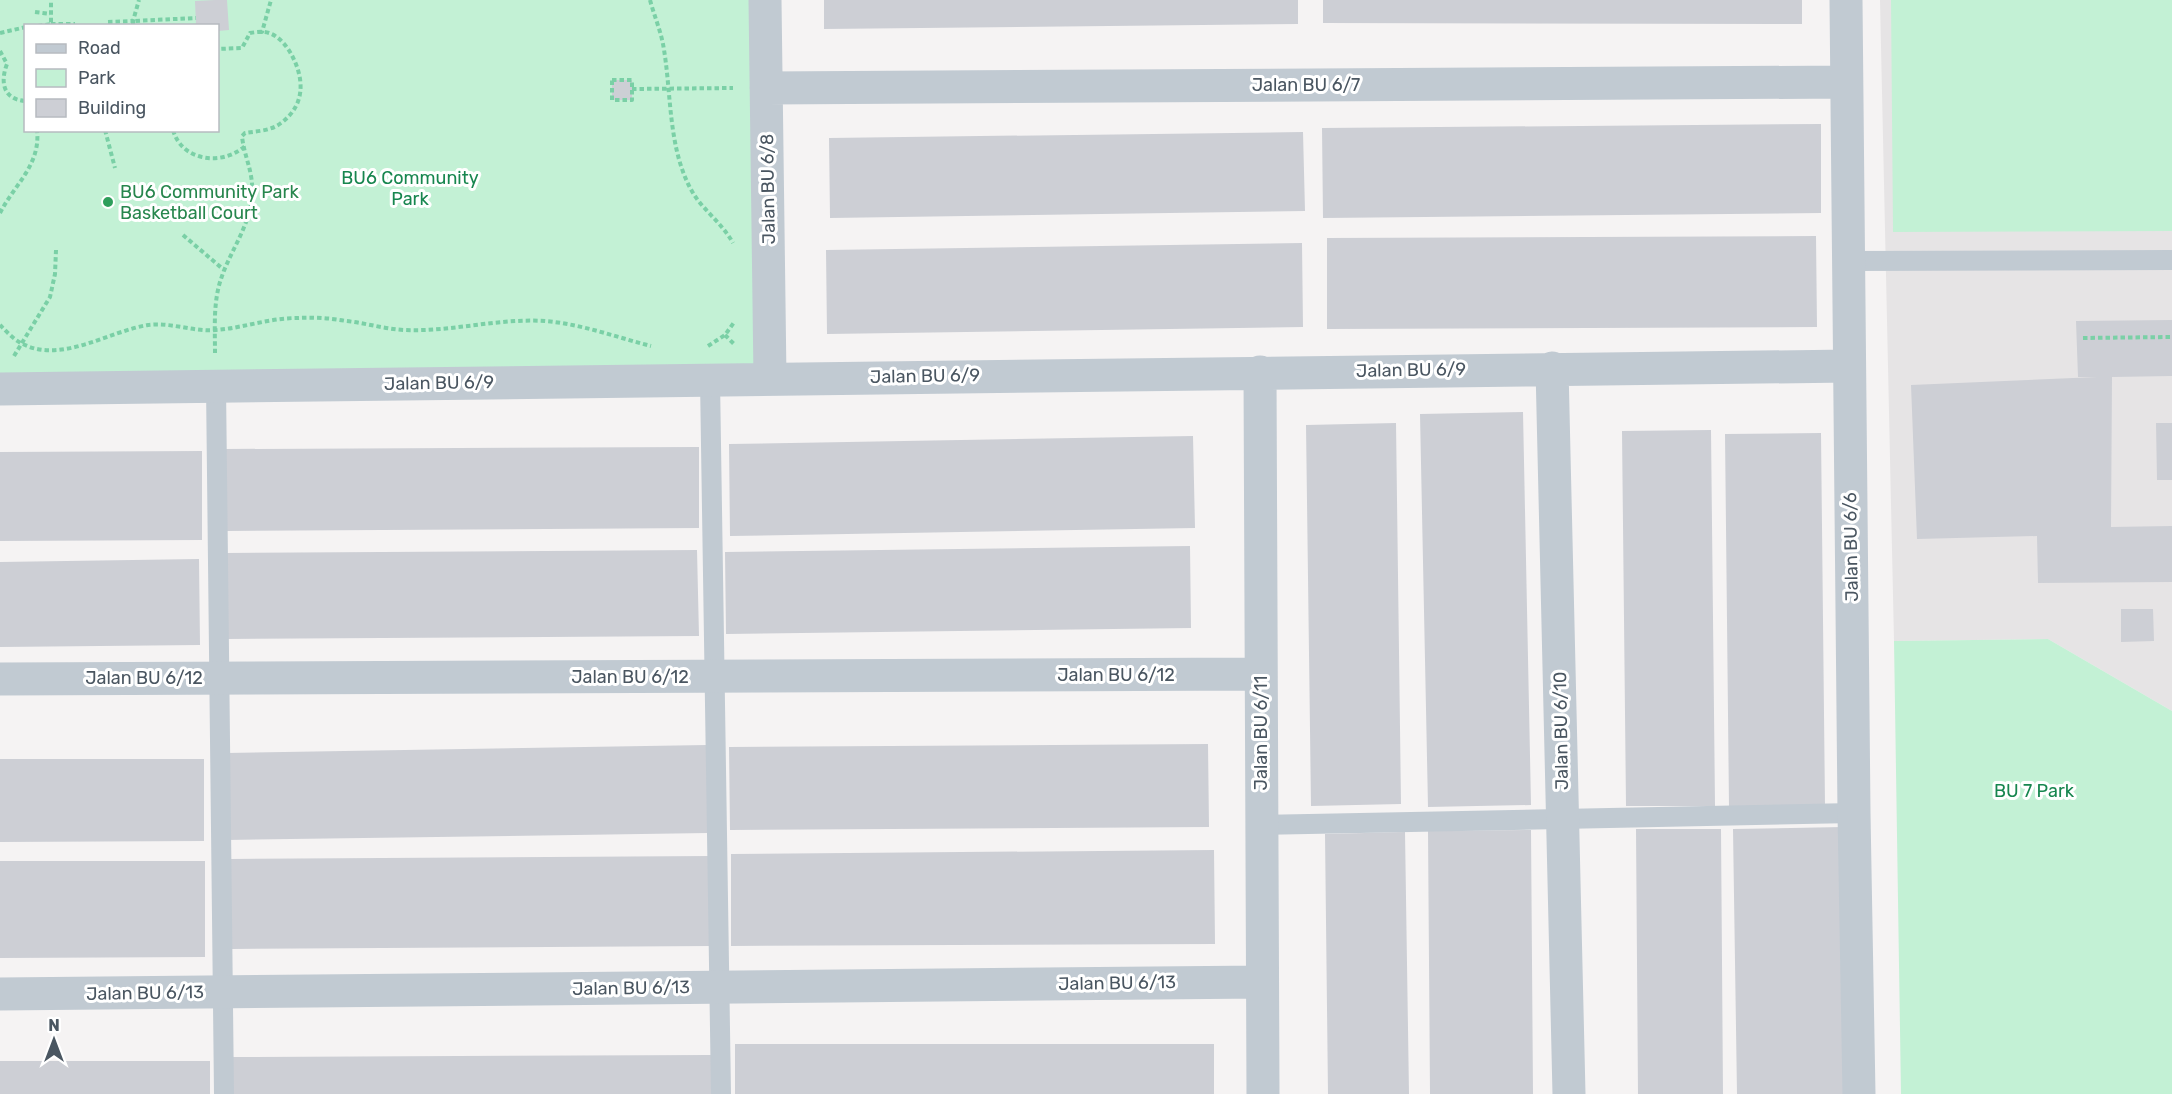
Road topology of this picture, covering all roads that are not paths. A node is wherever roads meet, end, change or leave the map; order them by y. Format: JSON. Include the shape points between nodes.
{"nodes":[{"id":1,"x":765,"y":0,"type":"edge"},
{"id":2,"x":1846,"y":0,"type":"edge"},
{"id":3,"x":1846,"y":82,"type":"junction"},
{"id":4,"x":752,"y":88,"type":"junction"},
{"id":5,"x":2172,"y":260,"type":"edge"},
{"id":6,"x":1848,"y":261,"type":"junction"},
{"id":7,"x":1850,"y":366,"type":"junction"},
{"id":8,"x":1552,"y":368,"type":"junction"},
{"id":9,"x":215,"y":372,"type":"junction"},
{"id":10,"x":1260,"y":372,"type":"junction"},
{"id":11,"x":5,"y":376,"type":"edge"},
{"id":12,"x":770,"y":378,"type":"junction"},
{"id":13,"x":710,"y":379,"type":"junction"},
{"id":14,"x":1261,"y":674,"type":"junction"},
{"id":15,"x":715,"y":676,"type":"junction"},
{"id":16,"x":219,"y":678,"type":"junction"},
{"id":17,"x":0,"y":679,"type":"edge"},
{"id":18,"x":1854,"y":813,"type":"junction"},
{"id":19,"x":1563,"y":819,"type":"junction"},
{"id":20,"x":1261,"y":825,"type":"junction"},
{"id":21,"x":1262,"y":982,"type":"junction"},
{"id":22,"x":720,"y":987,"type":"junction"},
{"id":23,"x":222,"y":992,"type":"junction"},
{"id":24,"x":0,"y":994,"type":"edge"},
{"id":25,"x":224,"y":1094,"type":"edge"},
{"id":26,"x":721,"y":1094,"type":"edge"},
{"id":27,"x":1263,"y":1094,"type":"edge"},
{"id":28,"x":1569,"y":1094,"type":"edge"},
{"id":29,"x":1859,"y":1094,"type":"edge"}],
"edges":[{"from":1,"to":4,"type":"street","name":"Jalan BU 6/8"},
{"from":2,"to":3,"type":"street","name":"Jalan BU 6/6"},
{"from":3,"to":4,"type":"street","name":"Jalan BU 6/7"},
{"from":3,"to":6,"type":"street","name":"Jalan BU 6/6"},
{"from":4,"to":12,"type":"street","name":"Jalan BU 6/8"},
{"from":5,"to":6,"type":"lane"},
{"from":6,"to":7,"type":"street","name":"Jalan BU 6/6"},
{"from":7,"to":8,"type":"street","name":"Jalan BU 6/9"},
{"from":7,"to":18,"type":"street","name":"Jalan BU 6/6"},
{"from":8,"to":10,"type":"street","name":"Jalan BU 6/9"},
{"from":8,"to":19,"type":"street","name":"Jalan BU 6/10"},
{"from":9,"to":11,"type":"street","name":"Jalan BU 6/9"},
{"from":9,"to":13,"type":"street","name":"Jalan BU 6/9"},
{"from":9,"to":16,"type":"lane"},
{"from":10,"to":12,"type":"street","name":"Jalan BU 6/9"},
{"from":10,"to":14,"type":"street","name":"Jalan BU 6/11"},
{"from":12,"to":13,"type":"street","name":"Jalan BU 6/9"},
{"from":13,"to":15,"type":"lane"},
{"from":14,"to":15,"type":"street","name":"Jalan BU 6/12"},
{"from":14,"to":20,"type":"street","name":"Jalan BU 6/11"},
{"from":15,"to":16,"type":"street","name":"Jalan BU 6/12"},
{"from":15,"to":22,"type":"lane"},
{"from":16,"to":17,"type":"street","name":"Jalan BU 6/12"},
{"from":16,"to":23,"type":"lane"},
{"from":18,"to":19,"type":"lane"},
{"from":18,"to":29,"type":"street","name":"Jalan BU 6/6"},
{"from":19,"to":20,"type":"lane"},
{"from":19,"to":28,"type":"street","name":"Jalan BU 6/10"},
{"from":20,"to":21,"type":"street","name":"Jalan BU 6/11"},
{"from":21,"to":22,"type":"street","name":"Jalan BU 6/13"},
{"from":21,"to":27,"type":"street","name":"Jalan BU 6/11"},
{"from":22,"to":23,"type":"street","name":"Jalan BU 6/13"},
{"from":22,"to":26,"type":"lane"},
{"from":23,"to":24,"type":"street","name":"Jalan BU 6/13"},
{"from":23,"to":25,"type":"lane"}]}
